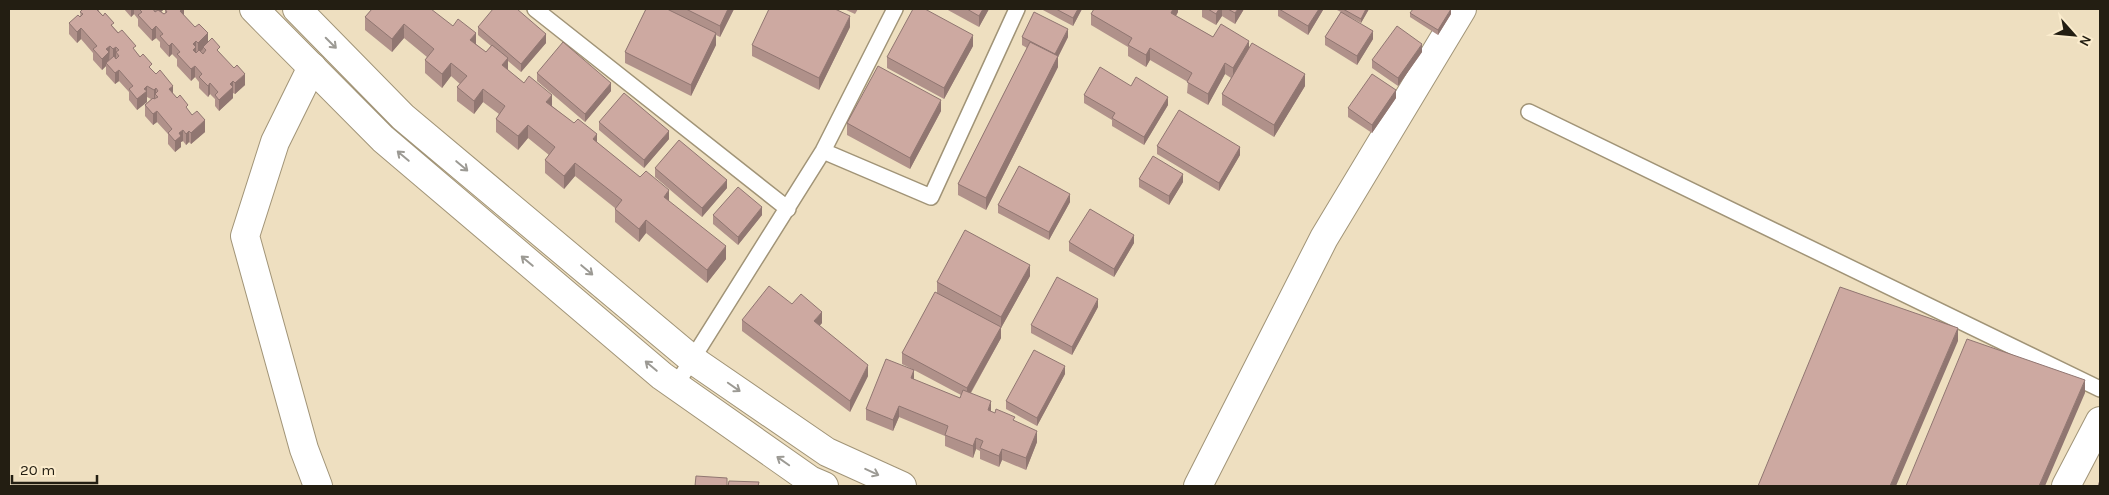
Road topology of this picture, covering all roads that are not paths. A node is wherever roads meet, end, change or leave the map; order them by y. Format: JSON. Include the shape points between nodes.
{"nodes":[{"id":1,"x":254,"y":9,"type":"edge"},
{"id":2,"x":297,"y":9,"type":"edge"},
{"id":3,"x":535,"y":9,"type":"edge"},
{"id":4,"x":896,"y":9,"type":"edge"},
{"id":5,"x":1018,"y":9,"type":"edge"},
{"id":6,"x":1460,"y":9,"type":"edge"},
{"id":7,"x":312,"y":67,"type":"junction"},
{"id":8,"x":1528,"y":112,"type":"dead end"},
{"id":9,"x":823,"y":151,"type":"junction"},
{"id":10,"x":788,"y":208,"type":"junction"},
{"id":11,"x":694,"y":360,"type":"junction"},
{"id":12,"x":676,"y":385,"type":"junction"},
{"id":13,"x":2100,"y":389,"type":"edge"},
{"id":14,"x":2100,"y":421,"type":"edge"},
{"id":15,"x":318,"y":486,"type":"edge"},
{"id":16,"x":824,"y":486,"type":"edge"},
{"id":17,"x":902,"y":486,"type":"edge"},
{"id":18,"x":1198,"y":486,"type":"edge"},
{"id":19,"x":2066,"y":486,"type":"edge"}],
"edges":[{"from":1,"to":7,"type":"street"},
{"from":2,"to":11,"type":"street","one_way":true,"via":[[403,117]]},
{"from":3,"to":10,"type":"lane"},
{"from":4,"to":9,"type":"lane"},
{"from":5,"to":9,"type":"lane","via":[[930,197]]},
{"from":6,"to":18,"type":"street","via":[[1324,238]]},
{"from":12,"to":7,"type":"street","one_way":true,"via":[[383,140]]},
{"from":7,"to":15,"type":"street","via":[[275,142],[245,236],[304,449]]},
{"from":8,"to":13,"type":"lane"},
{"from":9,"to":10,"type":"lane"},
{"from":10,"to":11,"type":"lane"},
{"from":11,"to":12,"type":"lane"},
{"from":11,"to":17,"type":"street","one_way":true,"via":[[827,452]]},
{"from":16,"to":12,"type":"street","one_way":true,"via":[[810,480]]},
{"from":14,"to":19,"type":"street"}]}
